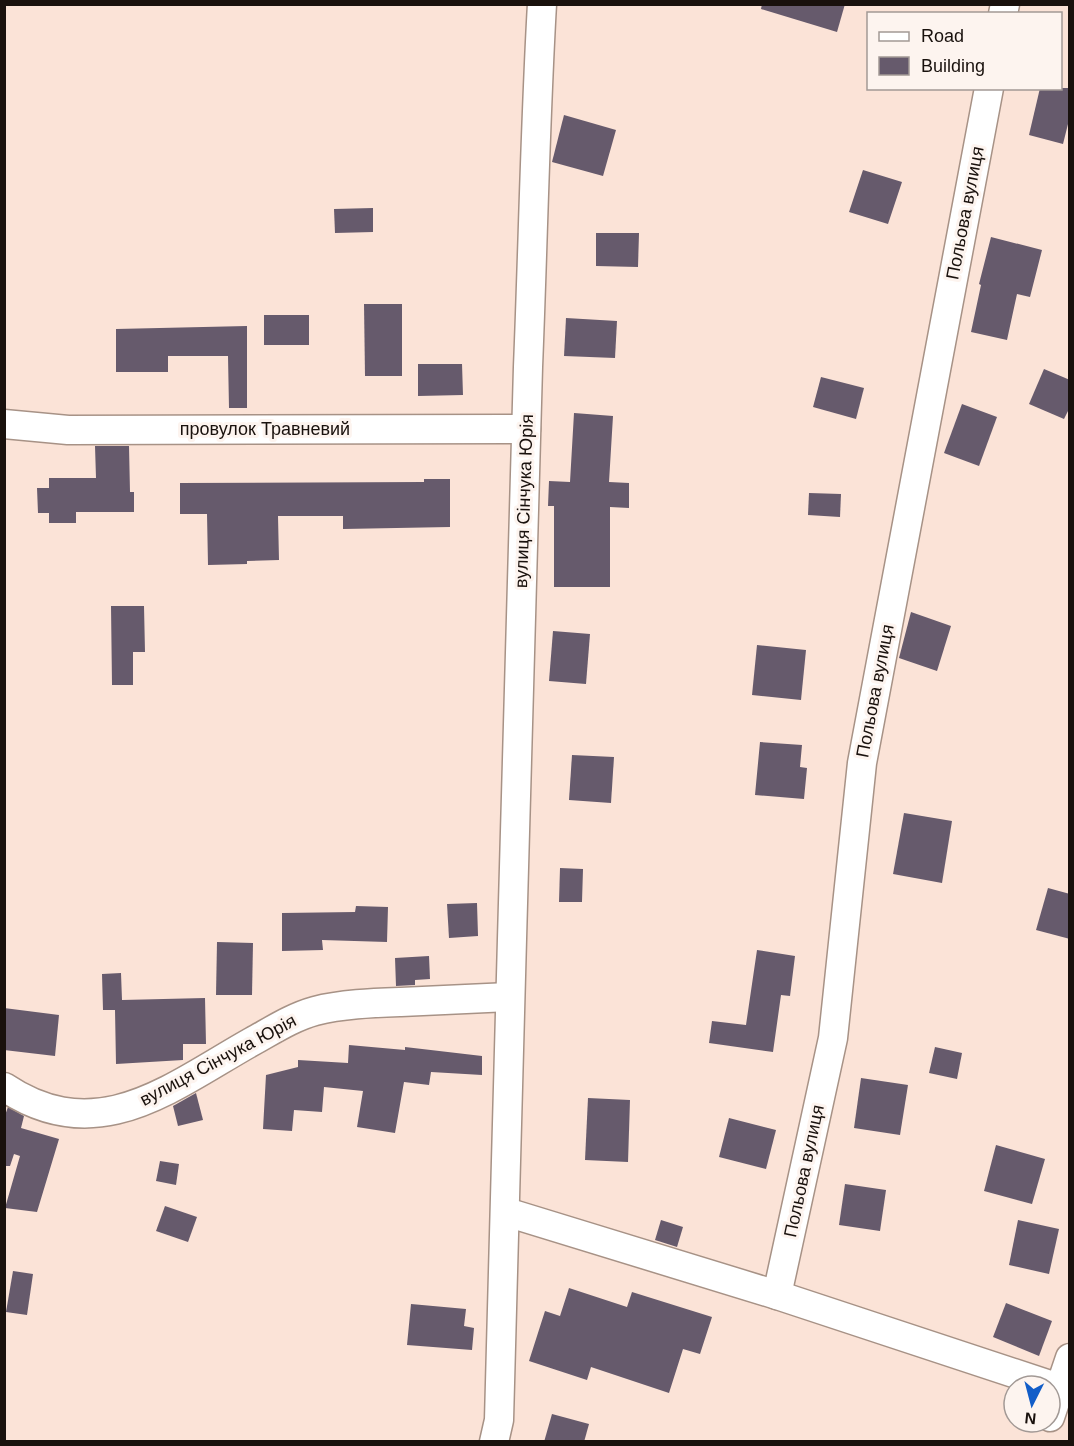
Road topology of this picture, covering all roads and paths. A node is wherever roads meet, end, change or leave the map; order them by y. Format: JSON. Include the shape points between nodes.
{"nodes":[{"id":1,"x":543,"y":4,"type":"edge"},
{"id":2,"x":989,"y":90,"type":"edge"},
{"id":3,"x":4,"y":424,"type":"edge"},
{"id":4,"x":526,"y":429,"type":"junction"},
{"id":5,"x":509,"y":997,"type":"junction"},
{"id":6,"x":4,"y":1087,"type":"edge"},
{"id":7,"x":506,"y":1212,"type":"junction"},
{"id":8,"x":777,"y":1295,"type":"junction"},
{"id":9,"x":1070,"y":1358,"type":"edge"},
{"id":10,"x":1017,"y":1374,"type":"edge"},
{"id":11,"x":1062,"y":1380,"type":"edge"},
{"id":12,"x":494,"y":1442,"type":"edge"}],
"edges":[{"from":1,"to":4,"type":"street","name":"вулиця Сінчука Юрія"},
{"from":2,"to":8,"type":"street","name":"Польова вулиця","via":[[862,763],[833,1038]]},
{"from":3,"to":4,"type":"street","name":"провулок Травневий","via":[[68,430]]},
{"from":4,"to":5,"type":"street","name":"вулиця Сінчука Юрія"},
{"from":5,"to":6,"type":"street","name":"вулиця Сінчука Юрія","via":[[365,1004],[315,1011],[276,1027],[150,1099],[107,1113],[79,1114],[47,1108]]},
{"from":5,"to":7,"type":"street","name":"вулиця Сінчука Юрія"},
{"from":7,"to":8,"type":"street"},
{"from":7,"to":12,"type":"street","name":"вулиця Сінчука Юрія","via":[[499,1420]]},
{"from":8,"to":10,"type":"street"},
{"from":9,"to":11,"type":"street"}]}
